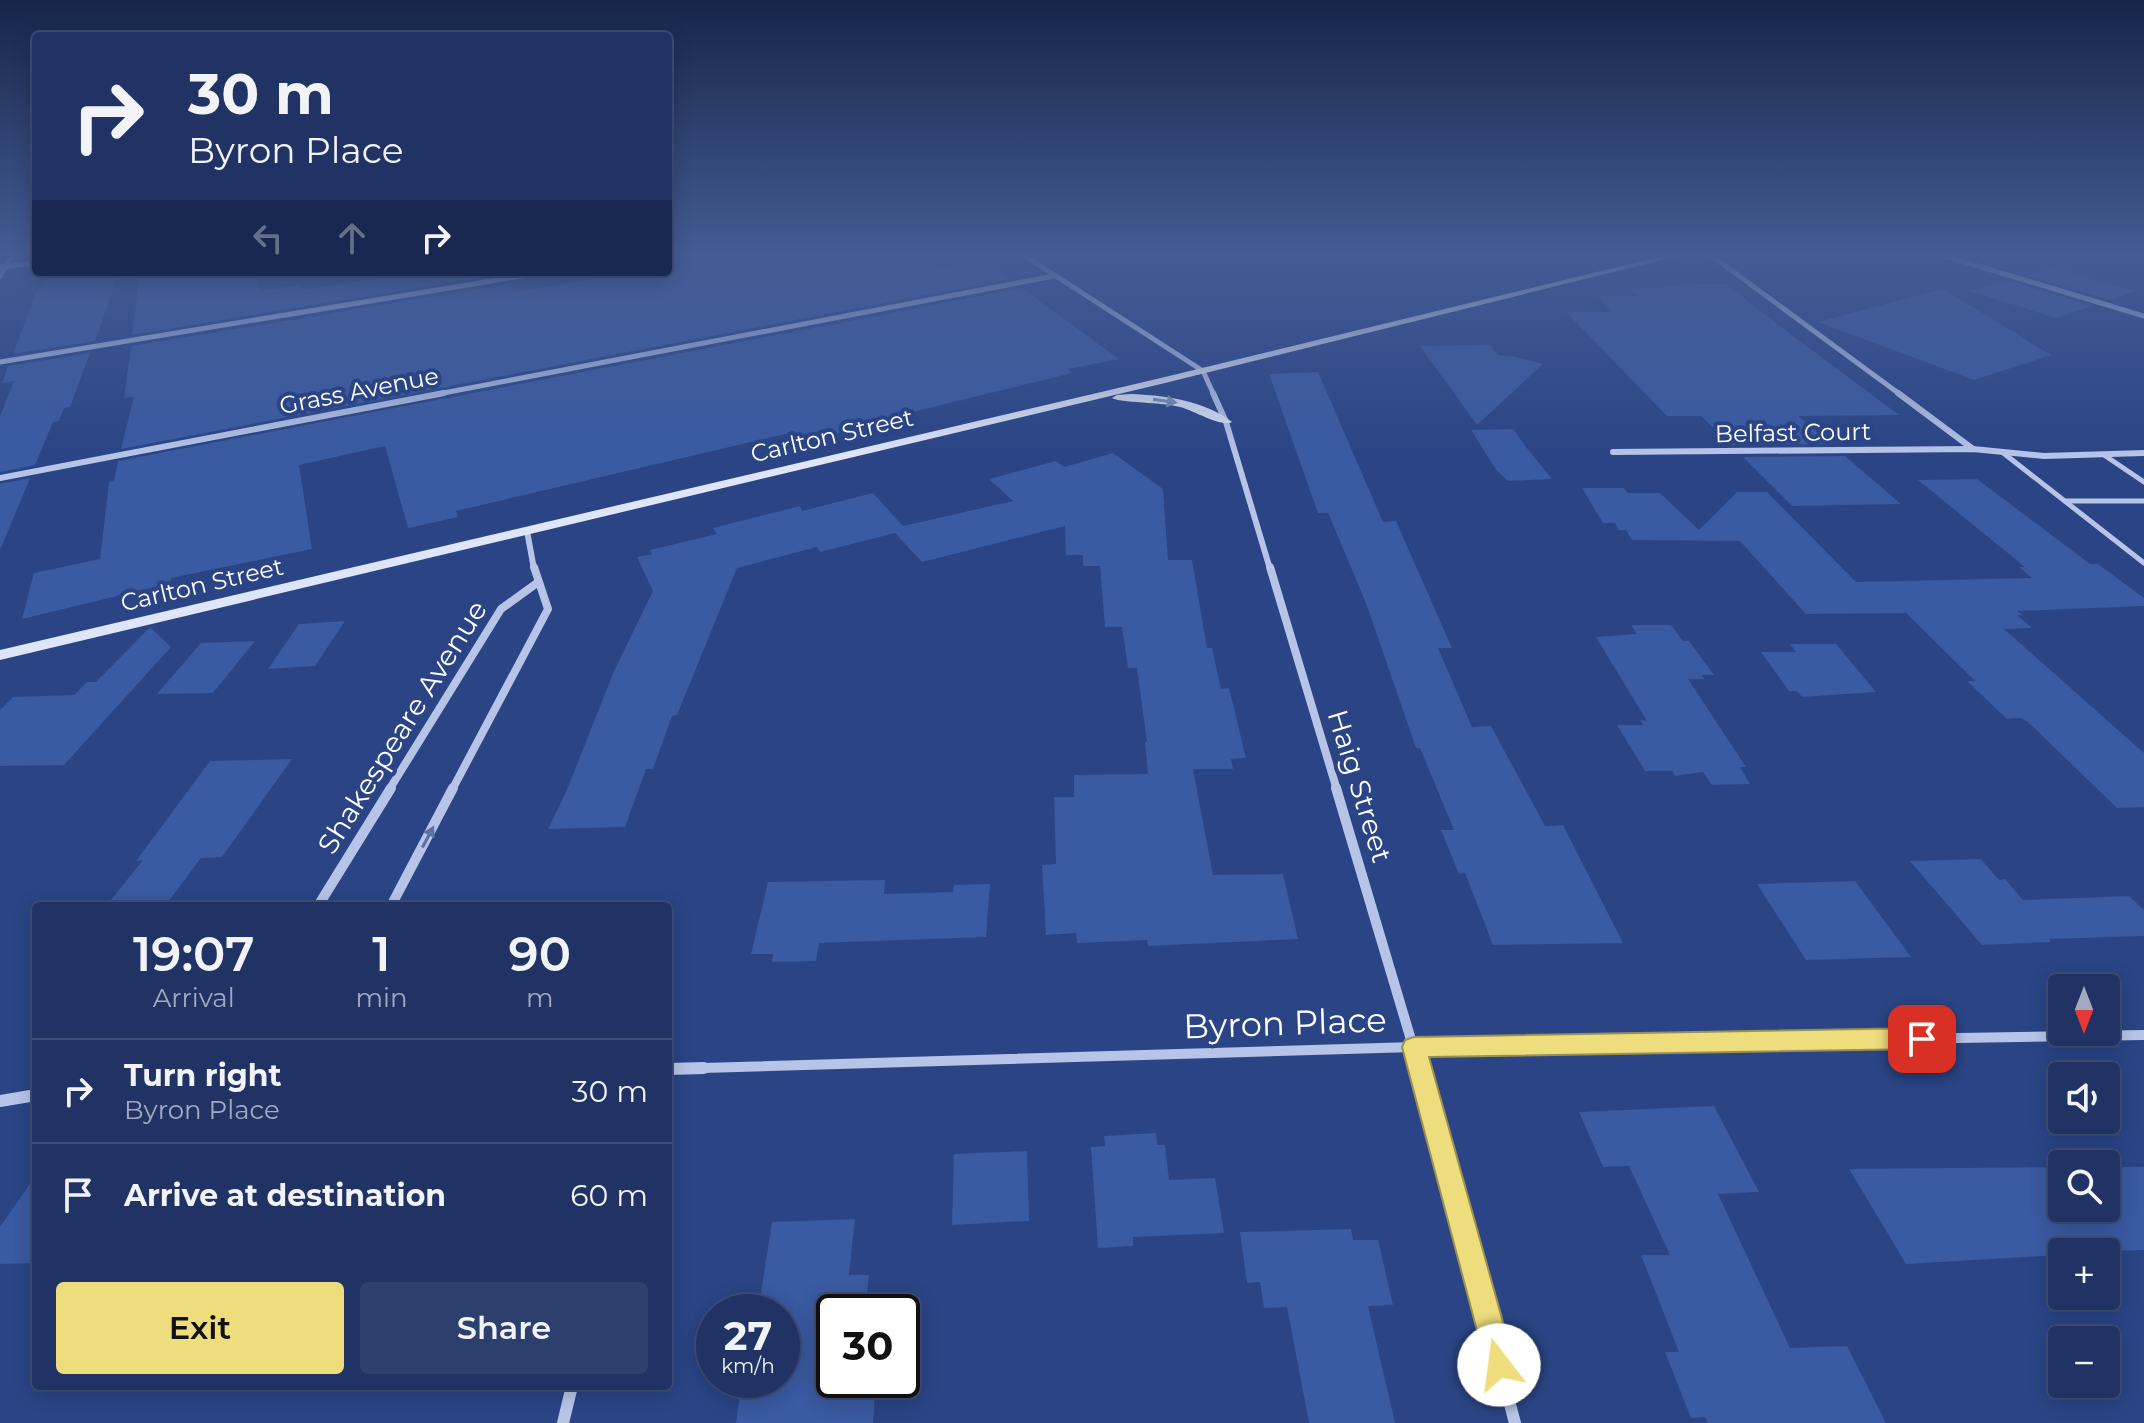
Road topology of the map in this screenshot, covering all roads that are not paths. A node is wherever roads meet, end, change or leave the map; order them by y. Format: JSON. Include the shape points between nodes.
{"nodes":[{"id":1,"x":240,"y":322,"type":"edge"},
{"id":2,"x":813,"y":322,"type":"edge"},
{"id":3,"x":1127,"y":322,"type":"edge"},
{"id":4,"x":1402,"y":322,"type":"edge"},
{"id":5,"x":1804,"y":322,"type":"edge"},
{"id":6,"x":0,"y":362,"type":"edge"},
{"id":7,"x":1203,"y":371,"type":"junction"},
{"id":8,"x":1060,"y":405,"type":"junction"},
{"id":9,"x":1226,"y":422,"type":"junction"},
{"id":10,"x":1973,"y":449,"type":"junction"},
{"id":11,"x":1613,"y":452,"type":"dead end"},
{"id":12,"x":2002,"y":452,"type":"junction"},
{"id":13,"x":2144,"y":453,"type":"edge"},
{"id":14,"x":2104,"y":455,"type":"junction"},
{"id":15,"x":0,"y":478,"type":"edge"},
{"id":16,"x":2144,"y":482,"type":"edge"},
{"id":17,"x":2065,"y":501,"type":"junction"},
{"id":18,"x":2144,"y":501,"type":"edge"},
{"id":19,"x":527,"y":531,"type":"junction"},
{"id":20,"x":2144,"y":563,"type":"edge"},
{"id":21,"x":537,"y":583,"type":"junction"},
{"id":22,"x":0,"y":655,"type":"edge"},
{"id":23,"x":320,"y":902,"type":"edge"},
{"id":24,"x":393,"y":902,"type":"edge"},
{"id":25,"x":2144,"y":1035,"type":"edge"},
{"id":26,"x":1414,"y":1047,"type":"junction"},
{"id":27,"x":672,"y":1069,"type":"edge"},
{"id":28,"x":32,"y":1096,"type":"edge"},
{"id":29,"x":0,"y":1101,"type":"edge"},
{"id":30,"x":571,"y":1390,"type":"edge"},
{"id":31,"x":563,"y":1423,"type":"edge"},
{"id":32,"x":1515,"y":1423,"type":"edge"}],
"edges":[{"from":1,"to":6,"type":"street"},
{"from":2,"to":15,"type":"street","name":"Grass Avenue"},
{"from":3,"to":7,"type":"street"},
{"from":4,"to":7,"type":"main road","name":"Carlton Street"},
{"from":5,"to":10,"type":"street"},
{"from":7,"to":8,"type":"main road","name":"Carlton Street"},
{"from":7,"to":9,"type":"street","name":"Haig Street"},
{"from":8,"to":9,"type":"main road","one_way":true,"via":[[1124,397],[1167,401],[1205,409]]},
{"from":8,"to":19,"type":"main road","name":"Carlton Street"},
{"from":9,"to":26,"type":"street","name":"Haig Street"},
{"from":10,"to":11,"type":"street","name":"Belfast Court"},
{"from":10,"to":12,"type":"street","name":"Belfast Court"},
{"from":12,"to":14,"type":"street","name":"Belfast Court"},
{"from":12,"to":17,"type":"lane"},
{"from":13,"to":14,"type":"street","name":"Belfast Court"},
{"from":14,"to":16,"type":"lane"},
{"from":17,"to":18,"type":"lane"},
{"from":17,"to":20,"type":"lane"},
{"from":19,"to":21,"type":"street"},
{"from":19,"to":22,"type":"main road","name":"Carlton Street"},
{"from":21,"to":23,"type":"street","name":"Shakespeare Avenue","via":[[501,609]]},
{"from":24,"to":21,"type":"street","one_way":true,"via":[[548,609]]},
{"from":25,"to":26,"type":"street","name":"Byron Place"},
{"from":26,"to":27,"type":"street","name":"Byron Place"},
{"from":26,"to":32,"type":"street","name":"Haig Street"},
{"from":28,"to":29,"type":"street"},
{"from":30,"to":31,"type":"street"}]}
